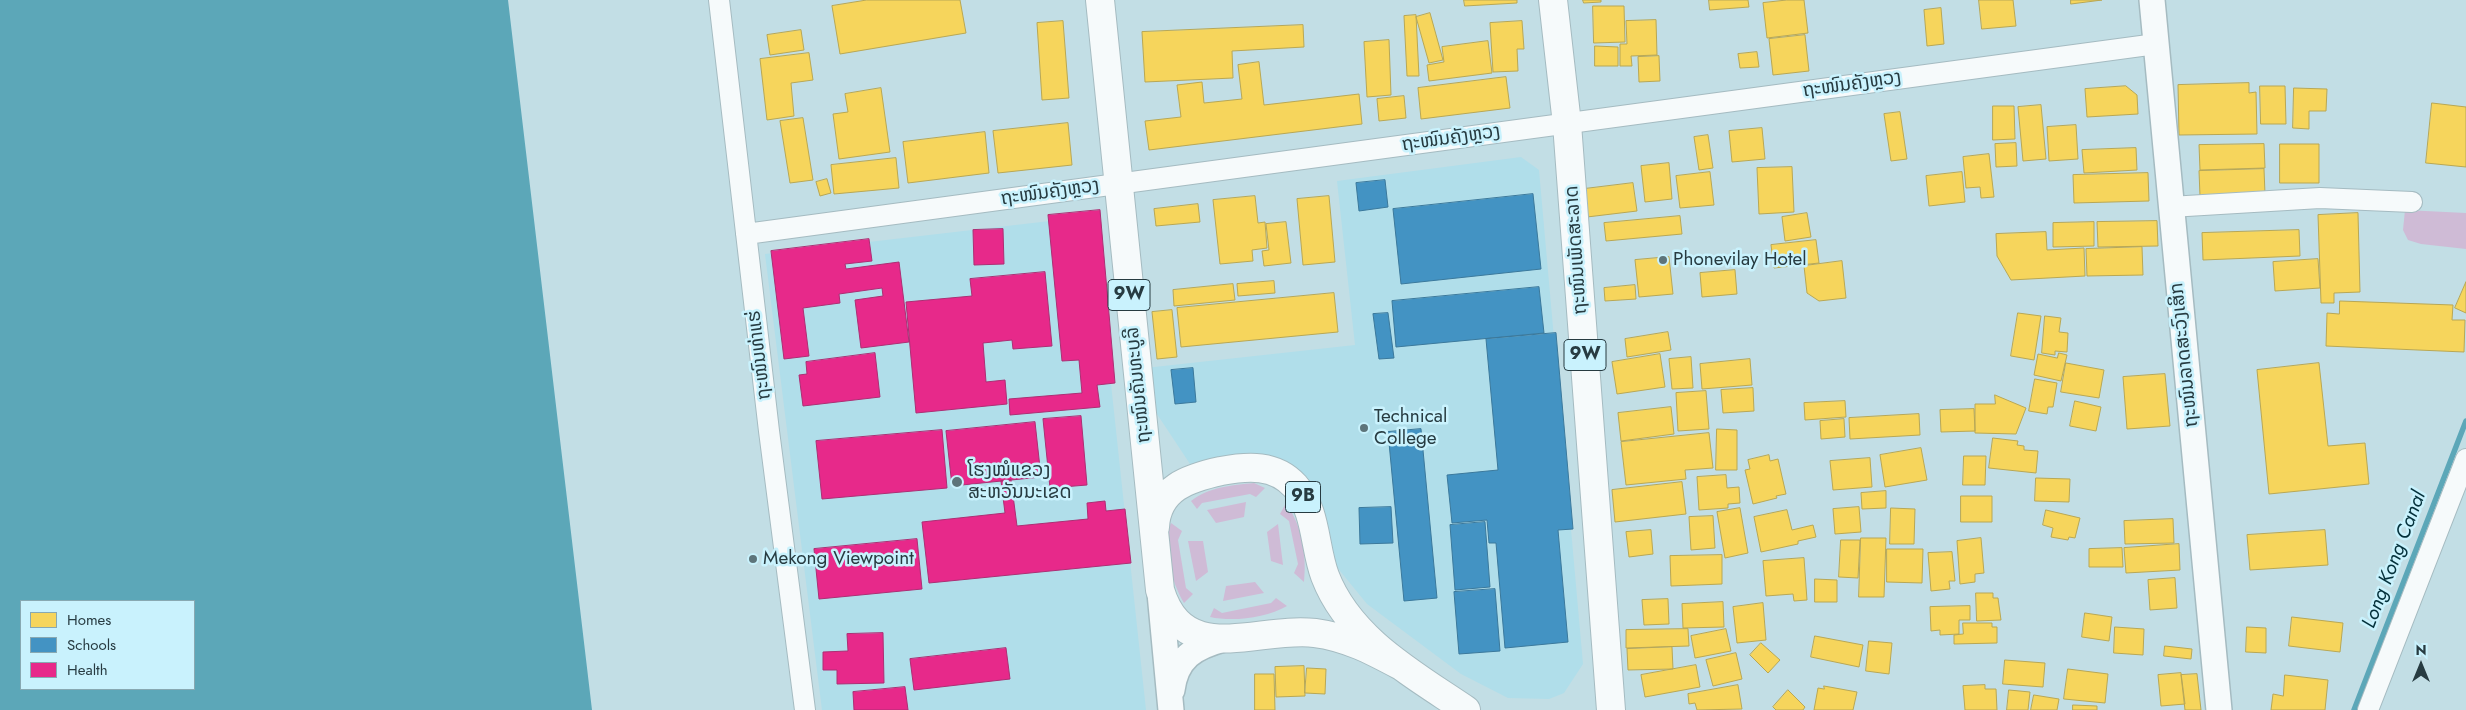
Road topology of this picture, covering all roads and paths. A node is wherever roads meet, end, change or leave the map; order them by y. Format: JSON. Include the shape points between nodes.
{"nodes":[{"id":1,"x":719,"y":0,"type":"edge"},
{"id":2,"x":1100,"y":0,"type":"edge"},
{"id":3,"x":1553,"y":0,"type":"edge"},
{"id":4,"x":2152,"y":0,"type":"edge"},
{"id":5,"x":2156,"y":44,"type":"junction"},
{"id":6,"x":1567,"y":124,"type":"junction"},
{"id":7,"x":1118,"y":184,"type":"junction"},
{"id":8,"x":2412,"y":202,"type":"dead end"},
{"id":9,"x":2170,"y":206,"type":"junction"},
{"id":10,"x":746,"y":234,"type":"junction"},
{"id":11,"x":2466,"y":459,"type":"edge"},
{"id":12,"x":1155,"y":540,"type":"junction"},
{"id":13,"x":1160,"y":590,"type":"junction"},
{"id":14,"x":1224,"y":639,"type":"junction"},
{"id":15,"x":1401,"y":666,"type":"junction"},
{"id":16,"x":1170,"y":706,"type":"edge"},
{"id":17,"x":805,"y":710,"type":"edge"},
{"id":18,"x":1466,"y":710,"type":"edge"},
{"id":19,"x":1611,"y":710,"type":"edge"},
{"id":20,"x":2219,"y":710,"type":"edge"},
{"id":21,"x":2368,"y":710,"type":"edge"}],
"edges":[{"from":1,"to":10,"type":"street","name":"ຖະໜົນທ່າແຮ່"},
{"from":2,"to":7,"type":"main road","name":"ຖະໜົນຄັນທະບູລີ","number":"9W"},
{"from":3,"to":6,"type":"main road","name":"ຖະໜົນເພັດສະລາດ","number":"9W"},
{"from":4,"to":5,"type":"street","name":"ຖະໜົນລາດສະວົງເສິກ"},
{"from":5,"to":6,"type":"street","name":"ຖະໜົນຄັງຫຼວງ"},
{"from":5,"to":9,"type":"street","name":"ຖະໜົນລາດສະວົງເສິກ"},
{"from":6,"to":7,"type":"street","name":"ຖະໜົນຄັງຫຼວງ"},
{"from":6,"to":19,"type":"main road","name":"ຖະໜົນເພັດສະລາດ","number":"9W"},
{"from":7,"to":10,"type":"street","name":"ຖະໜົນຄັງຫຼວງ"},
{"from":7,"to":12,"type":"main road","name":"ຖະໜົນຄັນທະບູລີ","number":"9W"},
{"from":8,"to":9,"type":"street","via":[[2320,198]]},
{"from":9,"to":20,"type":"street","name":"ຖະໜົນລາດສະວົງເສິກ"},
{"from":10,"to":17,"type":"street","name":"ຖະໜົນທ່າແຮ່"},
{"from":11,"to":21,"type":"street"},
{"from":12,"to":13,"type":"main road","name":"ຖະໜົນຄັນທະບູລີ","number":"9W"},
{"from":12,"to":15,"type":"main road","number":"9B","via":[[1156,521],[1162,504],[1172,490],[1187,480],[1246,467],[1264,468],[1281,475],[1295,486],[1305,501],[1325,576],[1341,606],[1352,623]]},
{"from":13,"to":14,"type":"main road","number":"9B","via":[[1165,607],[1175,622],[1206,638]]},
{"from":13,"to":16,"type":"street","name":"ຖະໜົນຄັນທະບູລີ"},
{"from":14,"to":15,"type":"main road","number":"9B","via":[[1313,633],[1337,636]]},
{"from":14,"to":16,"type":"street","via":[[1200,647],[1181,663],[1174,674]]},
{"from":15,"to":18,"type":"main road","number":"9B"}]}
